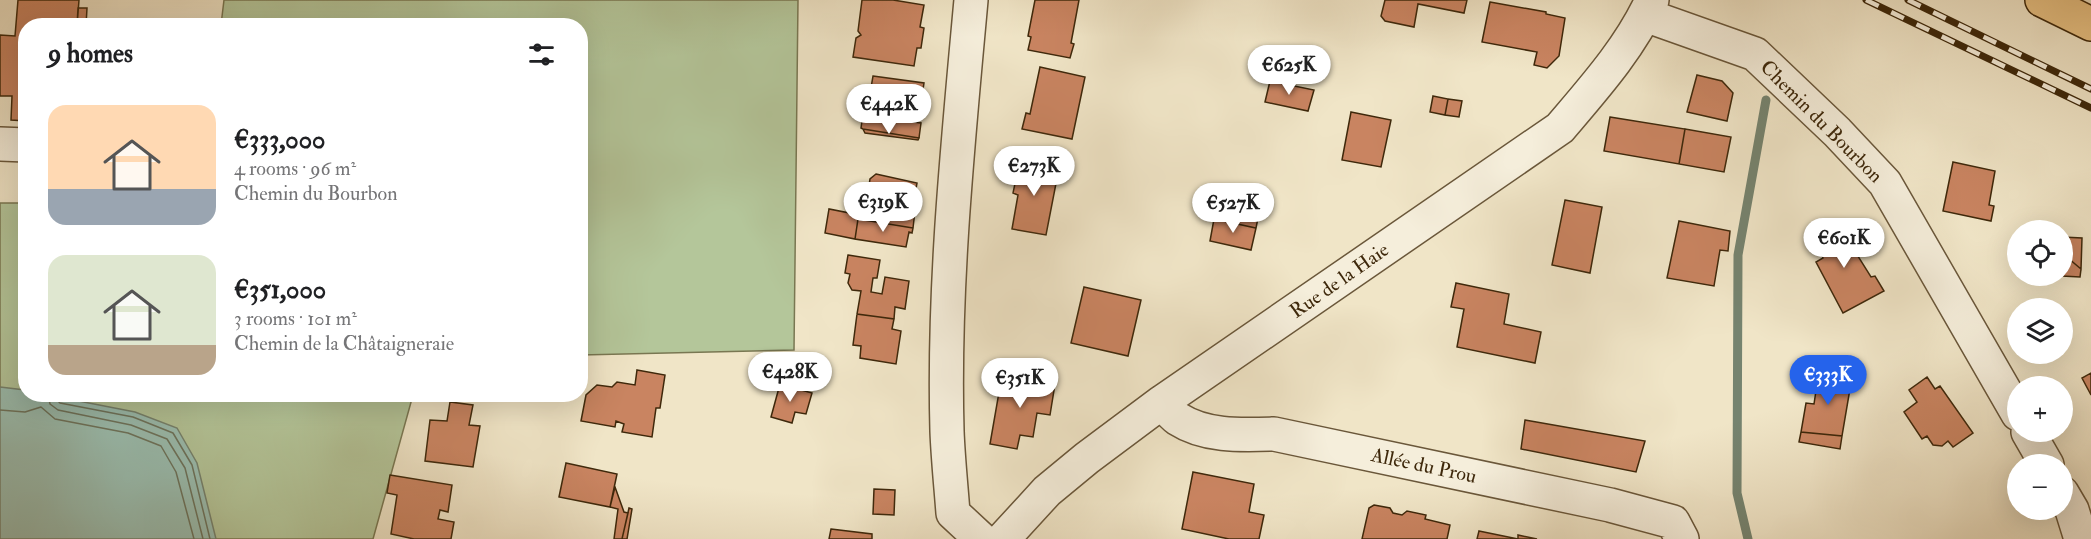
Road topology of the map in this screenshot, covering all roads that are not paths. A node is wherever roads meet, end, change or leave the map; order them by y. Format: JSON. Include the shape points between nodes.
{"nodes":[{"id":1,"x":971,"y":0,"type":"edge"},
{"id":2,"x":2042,"y":0,"type":"edge"},
{"id":3,"x":1648,"y":8,"type":"edge"},
{"id":4,"x":2091,"y":24,"type":"edge"},
{"id":5,"x":0,"y":144,"type":"edge"},
{"id":6,"x":18,"y":144,"type":"edge"},
{"id":7,"x":2007,"y":395,"type":"edge"},
{"id":8,"x":1162,"y":402,"type":"junction"},
{"id":9,"x":2073,"y":513,"type":"edge"},
{"id":10,"x":981,"y":539,"type":"edge"},
{"id":11,"x":1003,"y":539,"type":"edge"},
{"id":12,"x":1682,"y":539,"type":"edge"},
{"id":13,"x":2081,"y":539,"type":"edge"}],
"edges":[{"from":1,"to":10,"type":"street","via":[[953,224],[947,432],[953,513]]},
{"from":2,"to":4,"type":"main road"},
{"from":3,"to":7,"type":"street","name":"Chemin du Bourbon","via":[[1755,54],[1885,183]]},
{"from":3,"to":8,"type":"street","name":"Rue de la Haie","via":[[1609,70],[1560,128]]},
{"from":5,"to":6,"type":"street"},
{"from":8,"to":11,"type":"street","name":"Rue de la Haie","via":[[1055,484]]},
{"from":8,"to":12,"type":"street","name":"Allée du Prou","via":[[1176,418],[1201,430],[1274,434],[1610,505],[1673,522]]},
{"from":9,"to":13,"type":"street"}]}
